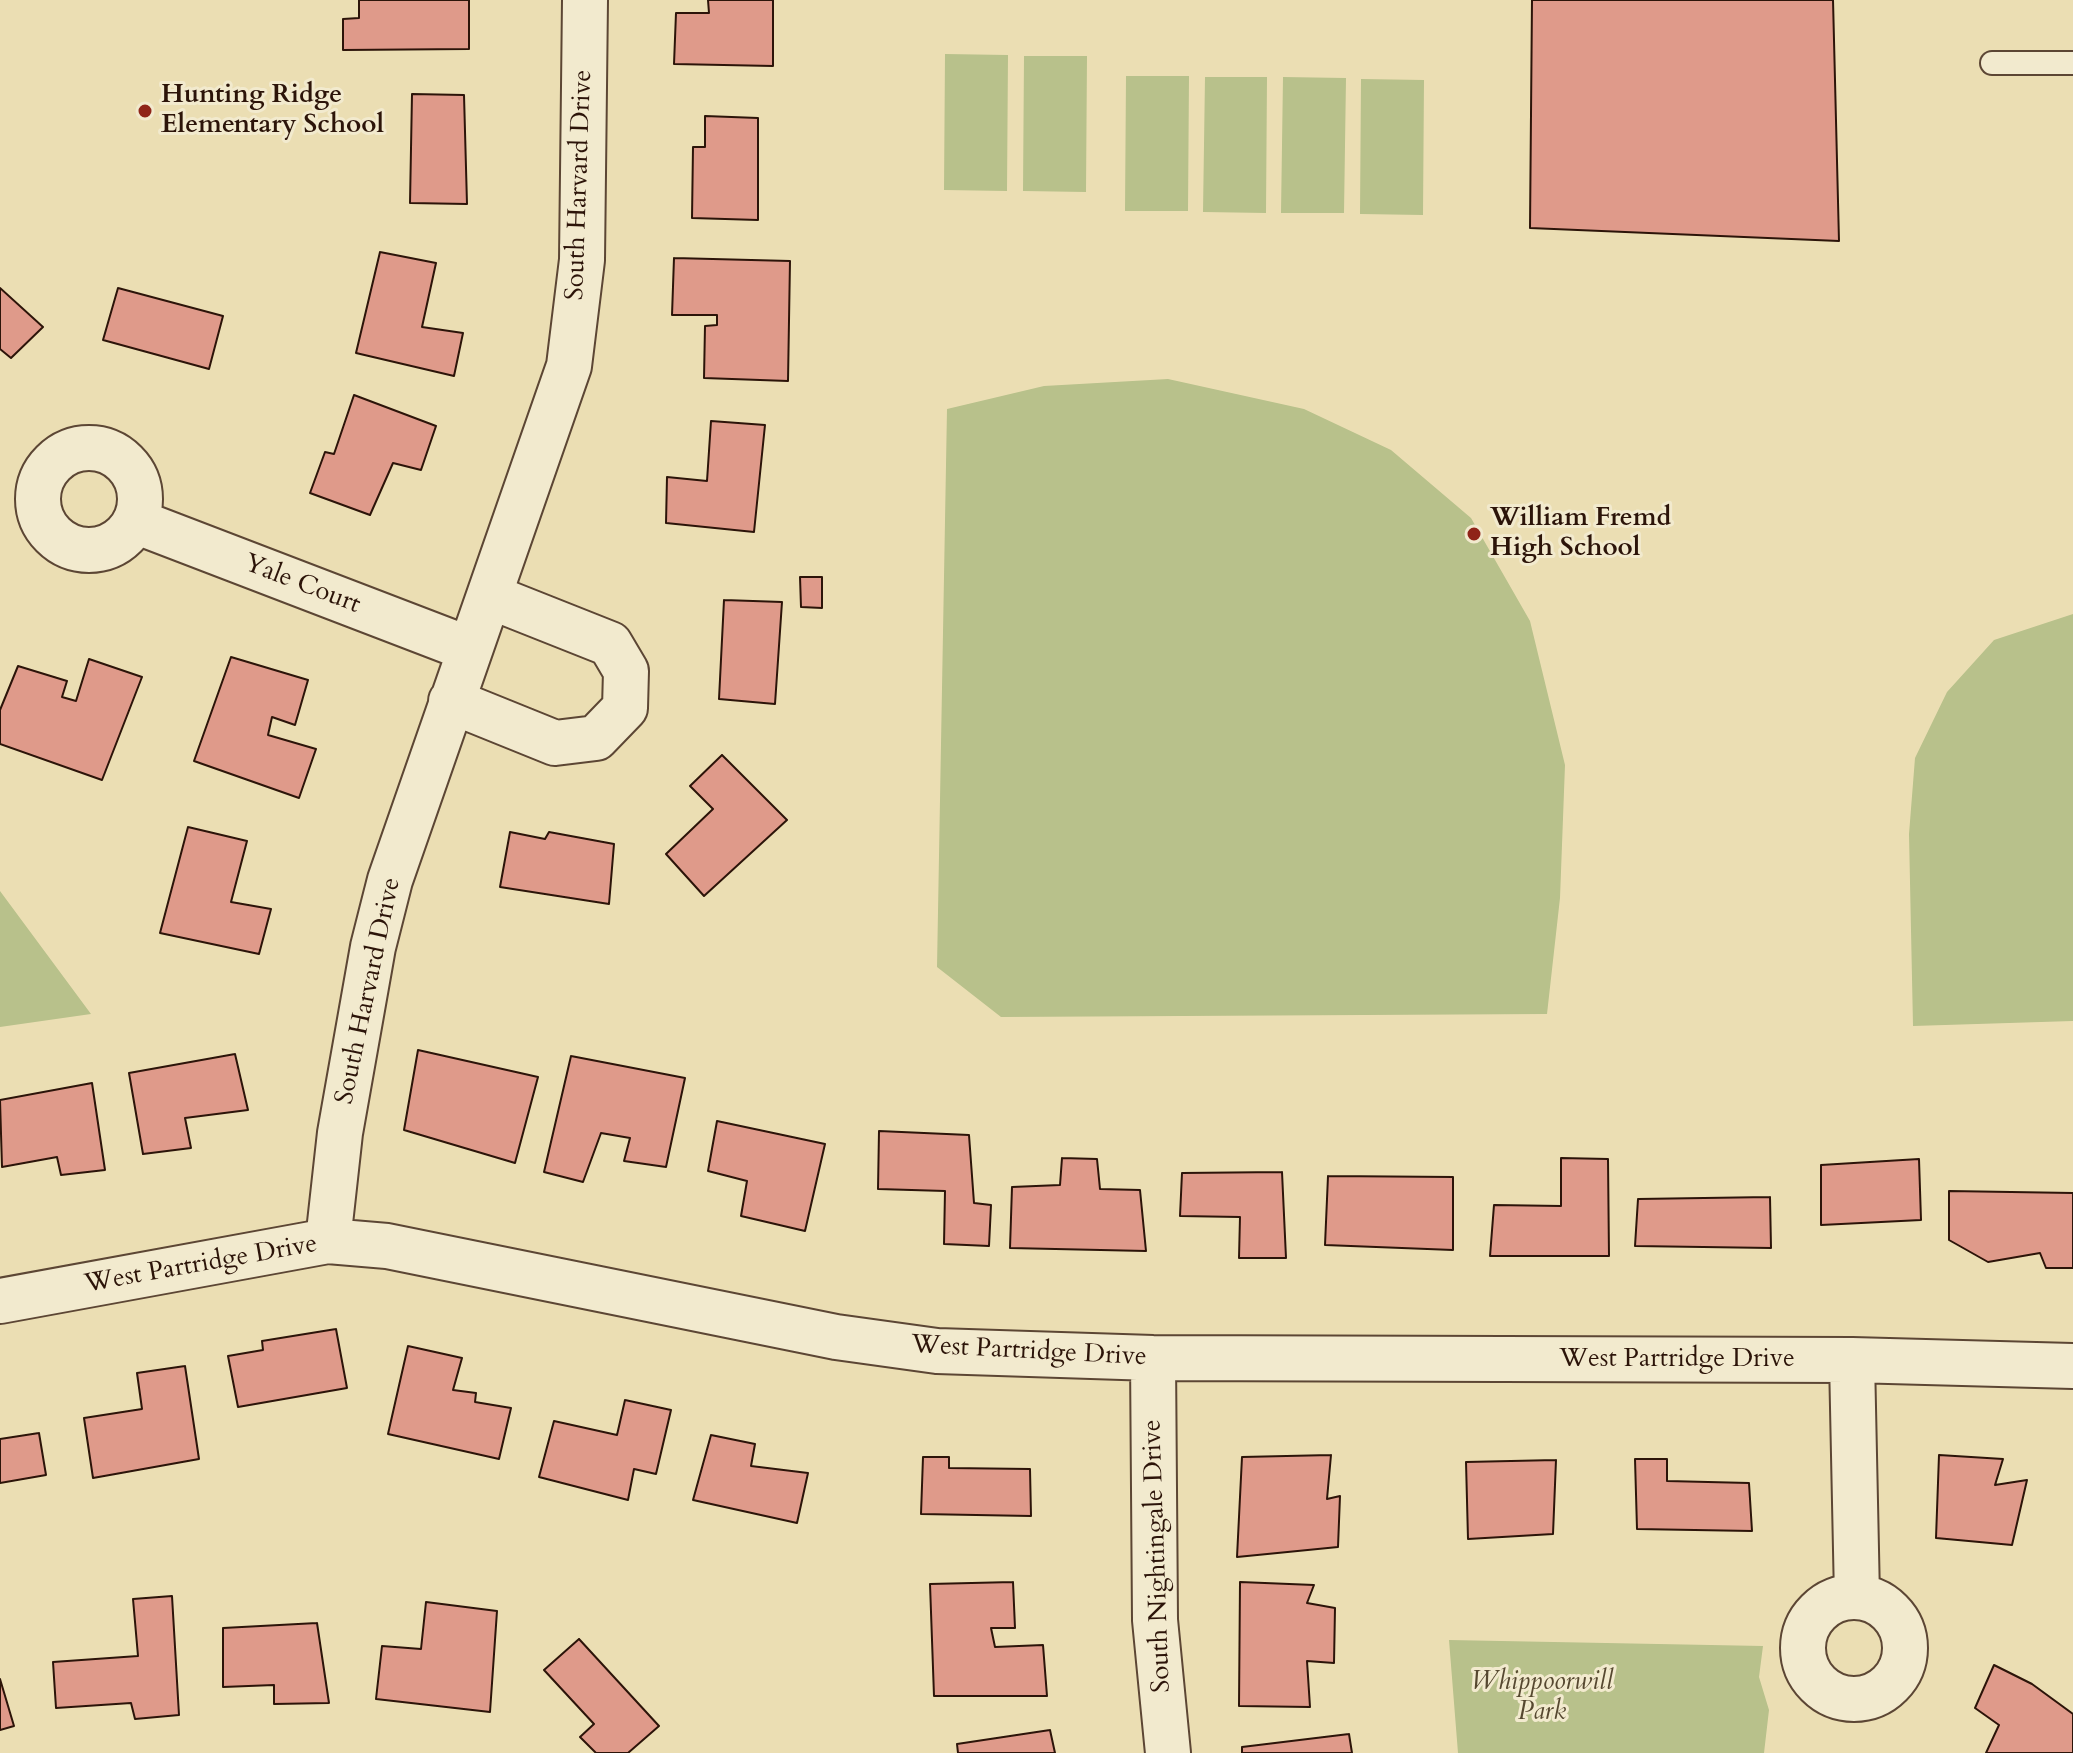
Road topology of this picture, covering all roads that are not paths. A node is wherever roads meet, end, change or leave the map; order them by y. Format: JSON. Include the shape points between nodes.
{"nodes":[{"id":1,"x":585,"y":0,"type":"edge"},
{"id":2,"x":1992,"y":63,"type":"dead end"},
{"id":3,"x":2073,"y":63,"type":"edge"},
{"id":4,"x":135,"y":521,"type":"dead end"},
{"id":5,"x":489,"y":596,"type":"junction"},
{"id":6,"x":469,"y":649,"type":"junction"},
{"id":7,"x":451,"y":701,"type":"junction"},
{"id":8,"x":328,"y":1241,"type":"junction"},
{"id":9,"x":0,"y":1301,"type":"edge"},
{"id":10,"x":1153,"y":1358,"type":"junction"},
{"id":11,"x":1852,"y":1360,"type":"junction"},
{"id":12,"x":2073,"y":1366,"type":"edge"},
{"id":13,"x":1857,"y":1597,"type":"dead end"},
{"id":14,"x":1168,"y":1753,"type":"edge"}],
"edges":[{"from":1,"to":5,"type":"street","name":"South Harvard Drive","via":[[582,260],[569,366]]},
{"from":2,"to":3,"type":"lane"},
{"from":4,"to":6,"type":"street","name":"Yale Court"},
{"from":5,"to":6,"type":"street","name":"South Harvard Drive"},
{"from":5,"to":7,"type":"street","via":[[610,644],[626,671],[625,708],[596,738],[555,743]]},
{"from":6,"to":7,"type":"street","name":"South Harvard Drive"},
{"from":7,"to":8,"type":"street","name":"South Harvard Drive","via":[[390,880],[373,947],[340,1133]]},
{"from":8,"to":9,"type":"street","name":"West Partridge Drive"},
{"from":8,"to":10,"type":"street","name":"West Partridge Drive","via":[[387,1246],[836,1337],[937,1351]]},
{"from":10,"to":11,"type":"street","name":"West Partridge Drive"},
{"from":10,"to":14,"type":"street","name":"South Nightingale Drive","via":[[1155,1620]]},
{"from":11,"to":12,"type":"street","name":"West Partridge Drive"},
{"from":11,"to":13,"type":"street"}]}
